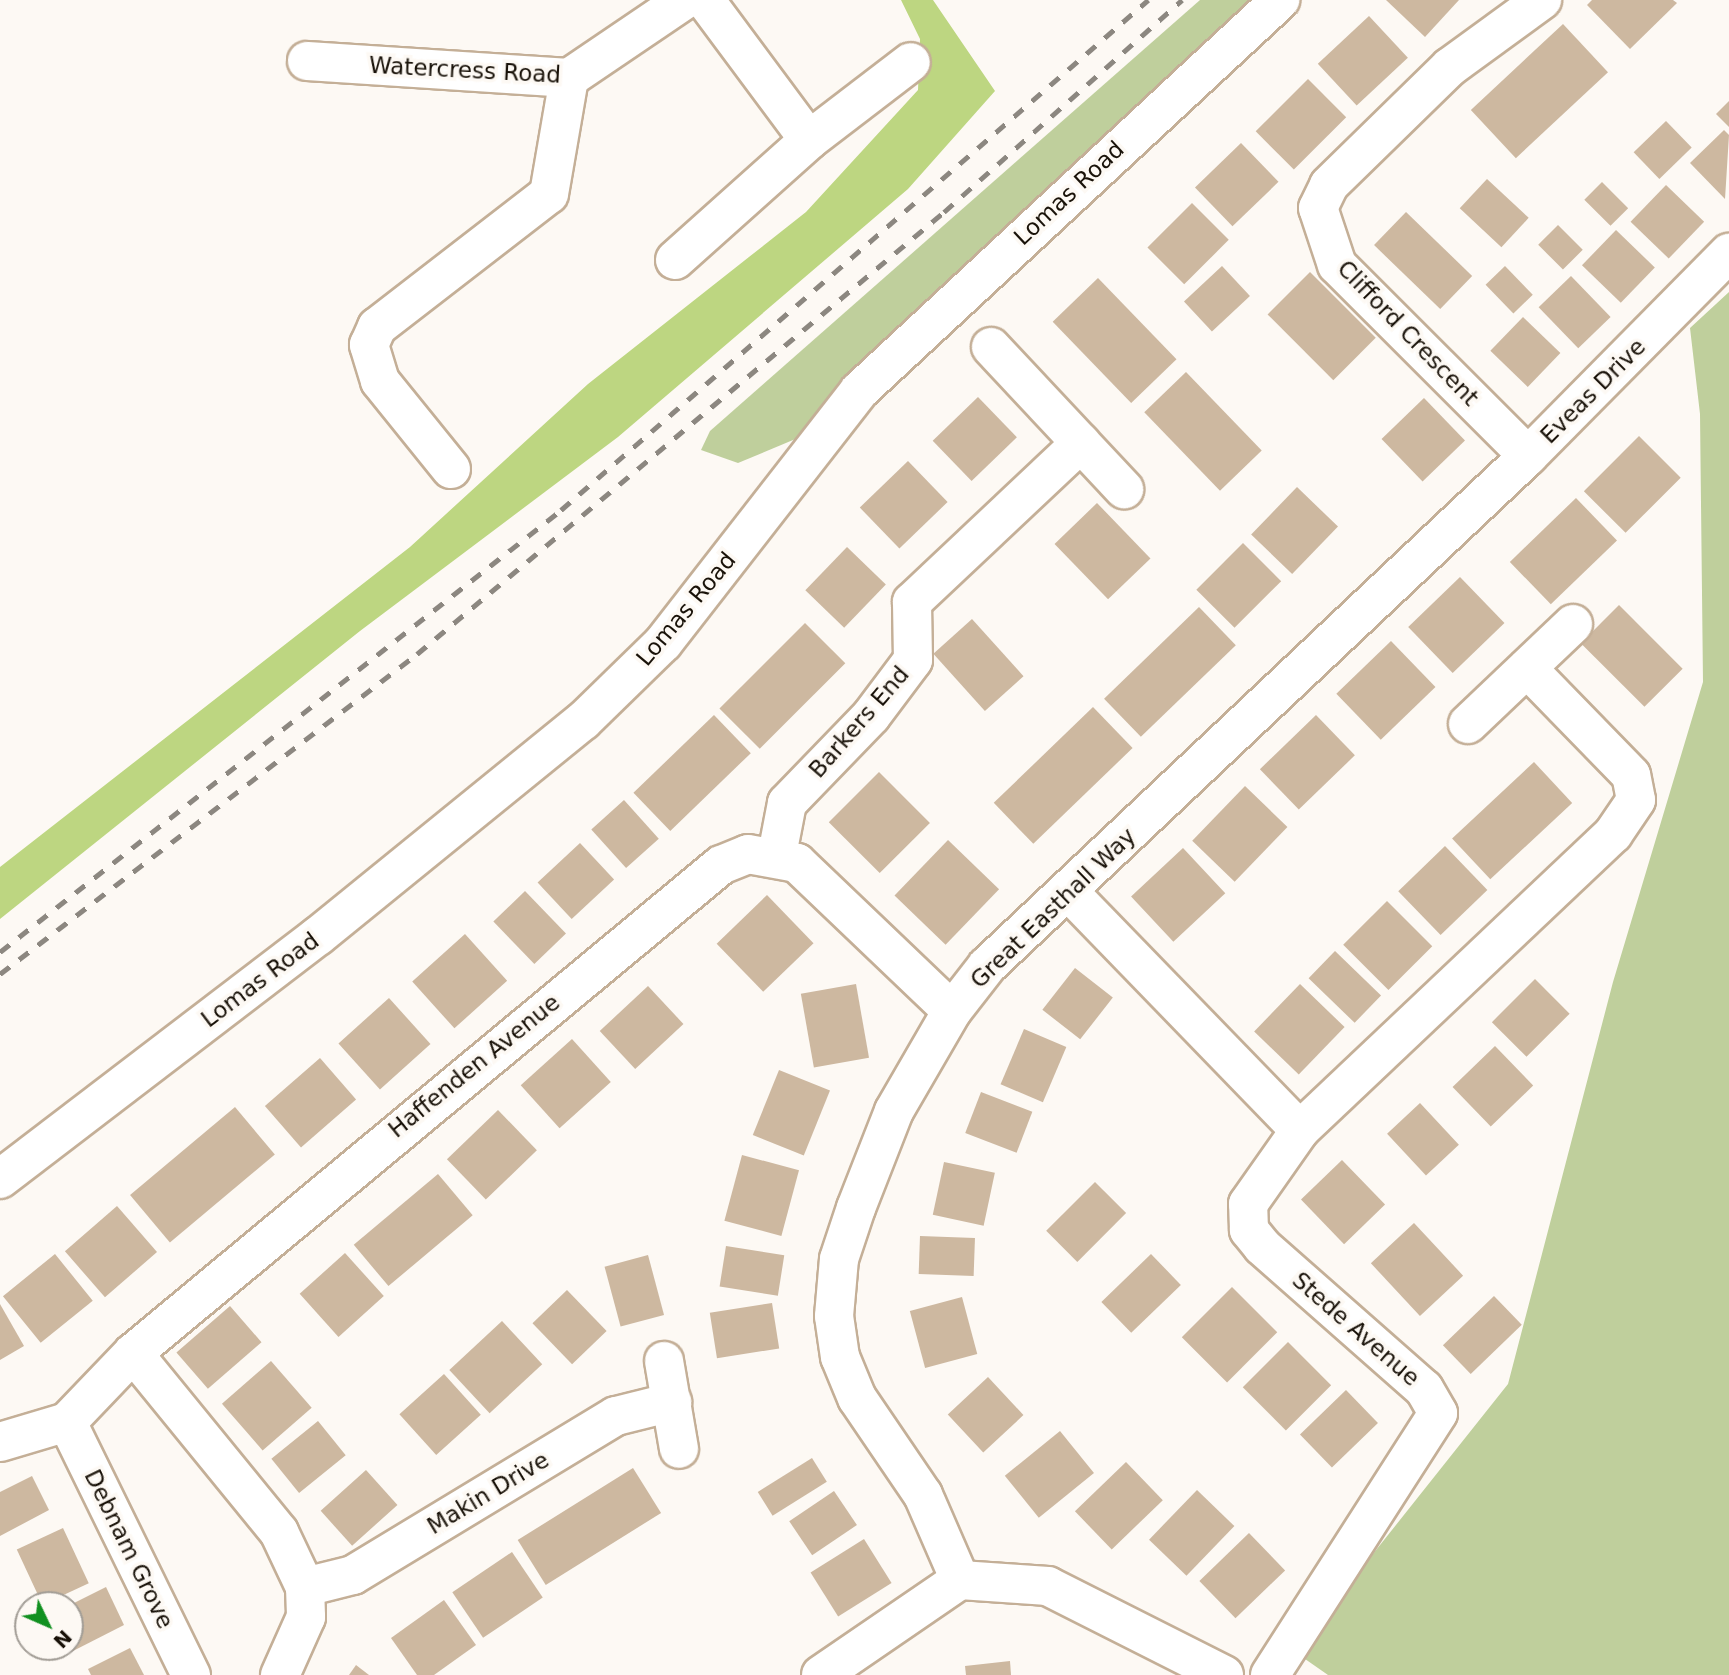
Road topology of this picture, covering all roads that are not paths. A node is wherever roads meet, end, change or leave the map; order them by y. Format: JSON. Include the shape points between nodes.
{"nodes":[{"id":1,"x":684,"y":0,"type":"edge"},
{"id":2,"x":705,"y":0,"type":"edge"},
{"id":3,"x":1280,"y":0,"type":"edge"},
{"id":4,"x":1542,"y":0,"type":"edge"},
{"id":5,"x":307,"y":61,"type":"dead end"},
{"id":6,"x":911,"y":62,"type":"dead end"},
{"id":7,"x":569,"y":78,"type":"junction"},
{"id":8,"x":809,"y":140,"type":"junction"},
{"id":9,"x":1729,"y":253,"type":"edge"},
{"id":10,"x":674,"y":260,"type":"dead end"},
{"id":11,"x":991,"y":347,"type":"dead end"},
{"id":12,"x":1081,"y":443,"type":"junction"},
{"id":13,"x":1528,"y":456,"type":"junction"},
{"id":14,"x":451,"y":469,"type":"dead end"},
{"id":15,"x":1124,"y":489,"type":"dead end"},
{"id":16,"x":1453,"y":526,"type":"joint"},
{"id":17,"x":1573,"y":624,"type":"dead end"},
{"id":18,"x":1527,"y":668,"type":"junction"},
{"id":19,"x":1468,"y":724,"type":"dead end"},
{"id":20,"x":777,"y":855,"type":"junction"},
{"id":21,"x":1068,"y":891,"type":"junction"},
{"id":22,"x":952,"y":1011,"type":"junction"},
{"id":23,"x":1300,"y":1130,"type":"junction"},
{"id":24,"x":0,"y":1179,"type":"edge"},
{"id":25,"x":133,"y":1353,"type":"junction"},
{"id":26,"x":664,"y":1361,"type":"dead end"},
{"id":27,"x":672,"y":1402,"type":"junction"},
{"id":28,"x":67,"y":1422,"type":"junction"},
{"id":29,"x":0,"y":1441,"type":"edge"},
{"id":30,"x":679,"y":1449,"type":"dead end"},
{"id":31,"x":960,"y":1580,"type":"junction"},
{"id":32,"x":305,"y":1587,"type":"junction"},
{"id":33,"x":191,"y":1675,"type":"edge"},
{"id":34,"x":280,"y":1675,"type":"edge"},
{"id":35,"x":821,"y":1675,"type":"edge"},
{"id":36,"x":1224,"y":1675,"type":"edge"},
{"id":37,"x":1270,"y":1675,"type":"edge"}],
"edges":[{"from":1,"to":7,"type":"street","name":"Watercress Road"},
{"from":2,"to":8,"type":"street"},
{"from":3,"to":24,"type":"street","name":"Lomas Road","via":[[859,391],[663,643],[583,721],[340,919]]},
{"from":4,"to":13,"type":"street","name":"Clifford Crescent","via":[[1450,68],[1329,185],[1318,208],[1337,265]]},
{"from":5,"to":7,"type":"street","name":"Watercress Road"},
{"from":6,"to":8,"type":"street"},
{"from":7,"to":14,"type":"street","via":[[549,194],[377,327],[369,345],[380,381]]},
{"from":8,"to":10,"type":"street"},
{"from":9,"to":13,"type":"street","name":"Eveas Drive"},
{"from":11,"to":12,"type":"street"},
{"from":12,"to":15,"type":"street"},
{"from":12,"to":20,"type":"street","name":"Barkers End","via":[[912,603],[913,660],[871,716],[787,803]]},
{"from":13,"to":16,"type":"street","name":"Eveas Drive"},
{"from":16,"to":21,"type":"street","name":"Great Easthall Way"},
{"from":17,"to":18,"type":"street"},
{"from":18,"to":19,"type":"street"},
{"from":18,"to":23,"type":"street","name":"Stede Avenue","via":[[1631,775],[1636,800],[1613,834]]},
{"from":20,"to":22,"type":"street","name":"Haffenden Avenue","via":[[811,873]]},
{"from":20,"to":25,"type":"street","name":"Haffenden Avenue","via":[[748,854],[720,865]]},
{"from":21,"to":22,"type":"street","name":"Great Easthall Way","via":[[987,966]]},
{"from":21,"to":23,"type":"street"},
{"from":22,"to":31,"type":"street","name":"Great Easthall Way","via":[[876,1152],[839,1259],[834,1316],[857,1398],[923,1495]]},
{"from":23,"to":37,"type":"street","name":"Stede Avenue","via":[[1248,1204],[1249,1230],[1424,1390],[1438,1413]]},
{"from":25,"to":28,"type":"street","name":"Haffenden Avenue"},
{"from":25,"to":32,"type":"street","via":[[279,1532]]},
{"from":26,"to":27,"type":"street"},
{"from":27,"to":30,"type":"street"},
{"from":27,"to":32,"type":"street","name":"Makin Drive","via":[[616,1416],[353,1575]]},
{"from":28,"to":29,"type":"street"},
{"from":28,"to":33,"type":"street","name":"Debnam Grove"},
{"from":31,"to":35,"type":"street"},
{"from":31,"to":36,"type":"street","via":[[1048,1586]]},
{"from":32,"to":34,"type":"street","via":[[306,1617]]}]}
